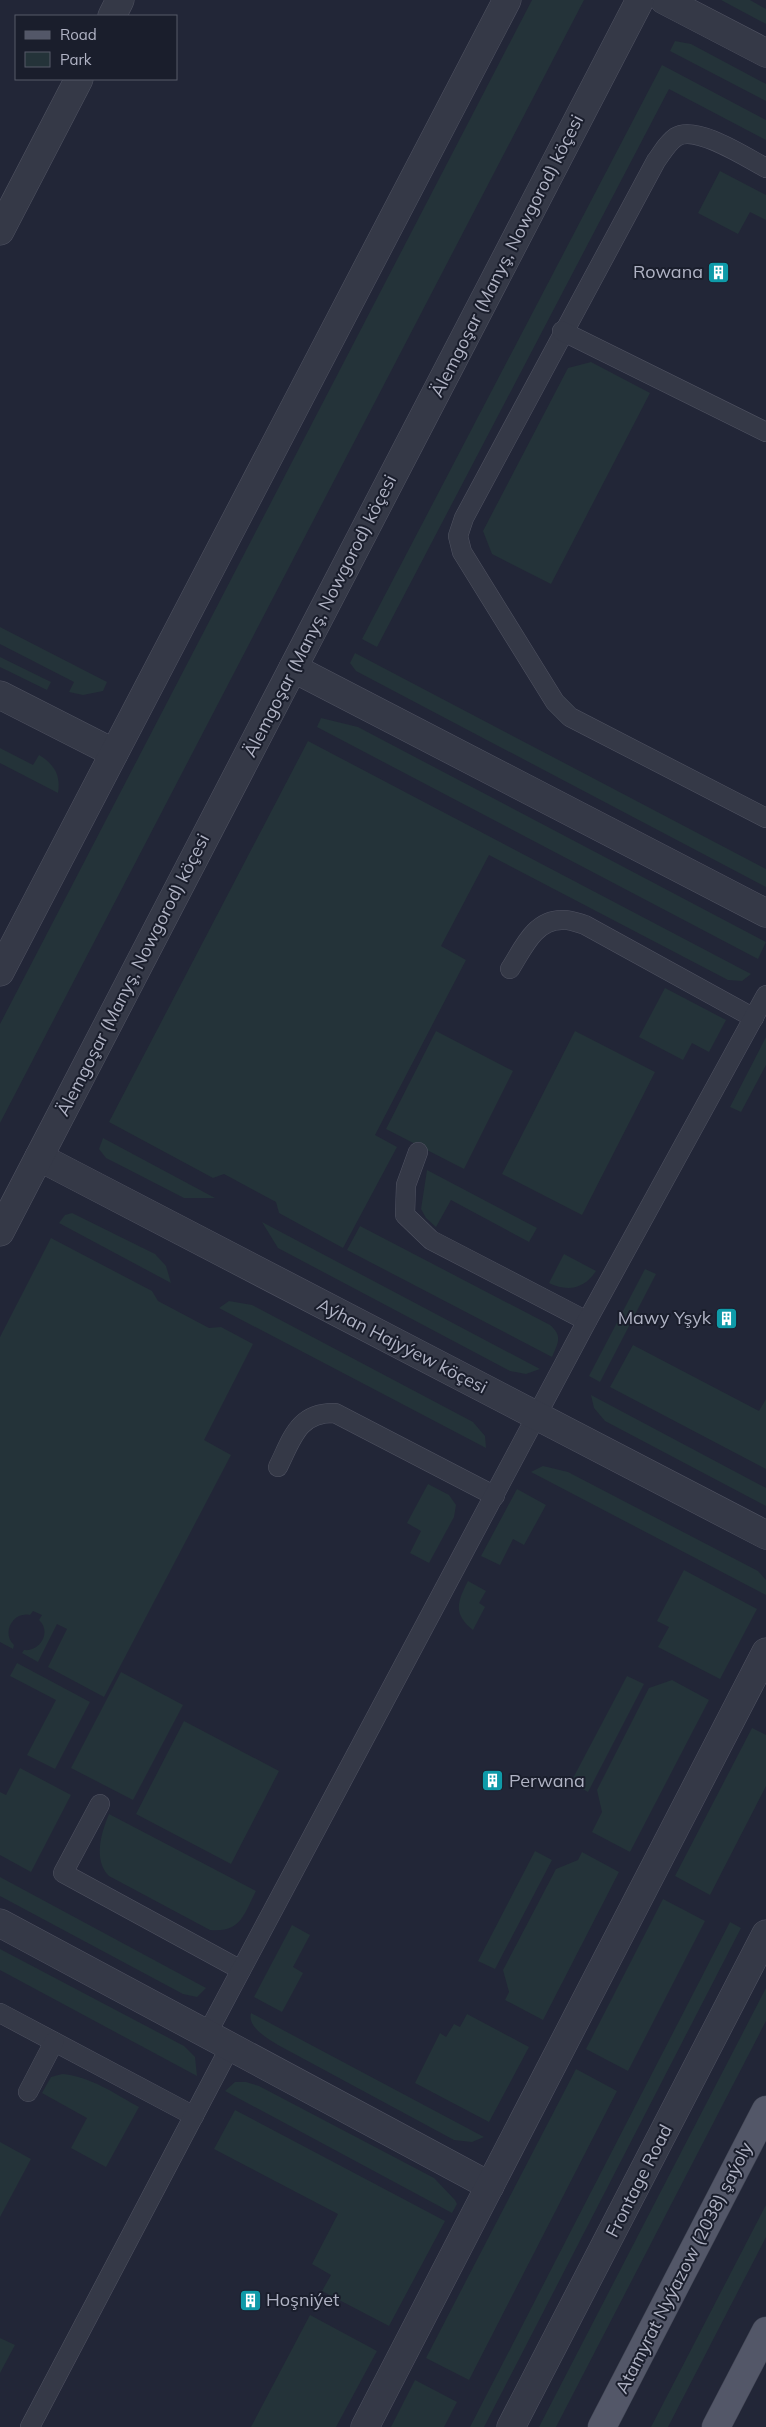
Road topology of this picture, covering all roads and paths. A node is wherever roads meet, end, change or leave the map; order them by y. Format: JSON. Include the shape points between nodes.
{"nodes":[{"id":1,"x":120,"y":0,"type":"edge"},
{"id":2,"x":507,"y":0,"type":"edge"},
{"id":3,"x":640,"y":0,"type":"edge"},
{"id":4,"x":664,"y":0,"type":"edge"},
{"id":5,"x":112,"y":15,"type":"edge"},
{"id":6,"x":766,"y":53,"type":"edge"},
{"id":7,"x":78,"y":80,"type":"edge"},
{"id":8,"x":766,"y":168,"type":"edge"},
{"id":9,"x":0,"y":231,"type":"edge"},
{"id":10,"x":562,"y":331,"type":"junction"},
{"id":11,"x":766,"y":432,"type":"edge"},
{"id":12,"x":293,"y":668,"type":"junction"},
{"id":13,"x":0,"y":695,"type":"edge"},
{"id":14,"x":114,"y":753,"type":"junction"},
{"id":15,"x":766,"y":818,"type":"edge"},
{"id":16,"x":766,"y":912,"type":"edge"},
{"id":17,"x":510,"y":969,"type":"dead end"},
{"id":18,"x":0,"y":972,"type":"edge"},
{"id":19,"x":766,"y":995,"type":"edge"},
{"id":20,"x":754,"y":1018,"type":"junction"},
{"id":21,"x":418,"y":1152,"type":"dead end"},
{"id":22,"x":39,"y":1157,"type":"junction"},
{"id":23,"x":0,"y":1232,"type":"edge"},
{"id":24,"x":587,"y":1321,"type":"junction"},
{"id":25,"x":537,"y":1416,"type":"junction"},
{"id":26,"x":278,"y":1467,"type":"dead end"},
{"id":27,"x":495,"y":1496,"type":"junction"},
{"id":28,"x":766,"y":1535,"type":"edge"},
{"id":29,"x":766,"y":1652,"type":"edge"},
{"id":30,"x":100,"y":1804,"type":"dead end"},
{"id":31,"x":0,"y":1923,"type":"edge"},
{"id":32,"x":766,"y":1934,"type":"edge"},
{"id":33,"x":241,"y":1970,"type":"junction"},
{"id":34,"x":0,"y":2013,"type":"edge"},
{"id":35,"x":207,"y":2034,"type":"junction"},
{"id":36,"x":54,"y":2042,"type":"junction"},
{"id":37,"x":230,"y":2047,"type":"junction"},
{"id":38,"x":28,"y":2092,"type":"dead end"},
{"id":39,"x":766,"y":2110,"type":"edge"},
{"id":40,"x":194,"y":2116,"type":"junction"},
{"id":41,"x":490,"y":2186,"type":"junction"},
{"id":42,"x":766,"y":2331,"type":"edge"},
{"id":43,"x":30,"y":2427,"type":"edge"},
{"id":44,"x":365,"y":2427,"type":"edge"},
{"id":45,"x":511,"y":2427,"type":"edge"},
{"id":46,"x":602,"y":2427,"type":"edge"},
{"id":47,"x":716,"y":2427,"type":"edge"}],
"edges":[{"from":1,"to":5,"type":"street"},
{"from":2,"to":14,"type":"street"},
{"from":3,"to":12,"type":"street","name":"Älemgoşar (Manyş, Nowgorod) köçesi"},
{"from":4,"to":6,"type":"street"},
{"from":7,"to":9,"type":"street"},
{"from":8,"to":10,"type":"lane","via":[[705,136],[677,136],[656,161]]},
{"from":10,"to":11,"type":"lane"},
{"from":10,"to":15,"type":"lane","via":[[464,518],[458,536],[462,552],[554,702],[570,717]]},
{"from":12,"to":16,"type":"street"},
{"from":12,"to":22,"type":"street","name":"Älemgoşar (Manyş, Nowgorod) köçesi"},
{"from":13,"to":14,"type":"street"},
{"from":14,"to":18,"type":"street"},
{"from":17,"to":20,"type":"lane","via":[[536,929],[563,920],[585,925]]},
{"from":19,"to":20,"type":"lane"},
{"from":20,"to":24,"type":"lane"},
{"from":21,"to":24,"type":"lane","via":[[406,1185],[405,1215],[431,1240]]},
{"from":22,"to":23,"type":"street","name":"Älemgoşar (Manyş, Nowgorod) köçesi"},
{"from":22,"to":25,"type":"street","name":"Aýhan Hajyýew köçesi"},
{"from":24,"to":25,"type":"lane"},
{"from":25,"to":27,"type":"lane"},
{"from":25,"to":28,"type":"street","name":"Aýhan Hajyýew köçesi"},
{"from":26,"to":27,"type":"lane","via":[[303,1422],[312,1416],[334,1413]]},
{"from":27,"to":33,"type":"lane"},
{"from":29,"to":41,"type":"street"},
{"from":30,"to":33,"type":"lane","via":[[63,1873]]},
{"from":31,"to":35,"type":"street"},
{"from":32,"to":45,"type":"street","name":"Frontage Road"},
{"from":33,"to":35,"type":"lane"},
{"from":34,"to":36,"type":"lane"},
{"from":35,"to":37,"type":"street"},
{"from":36,"to":38,"type":"lane"},
{"from":36,"to":40,"type":"lane"},
{"from":37,"to":40,"type":"lane"},
{"from":37,"to":41,"type":"street"},
{"from":39,"to":46,"type":"main road","name":"Atamyrat Nyýazow (2038) şaýoly"},
{"from":40,"to":43,"type":"lane"},
{"from":41,"to":44,"type":"street"},
{"from":42,"to":47,"type":"main road"}]}
